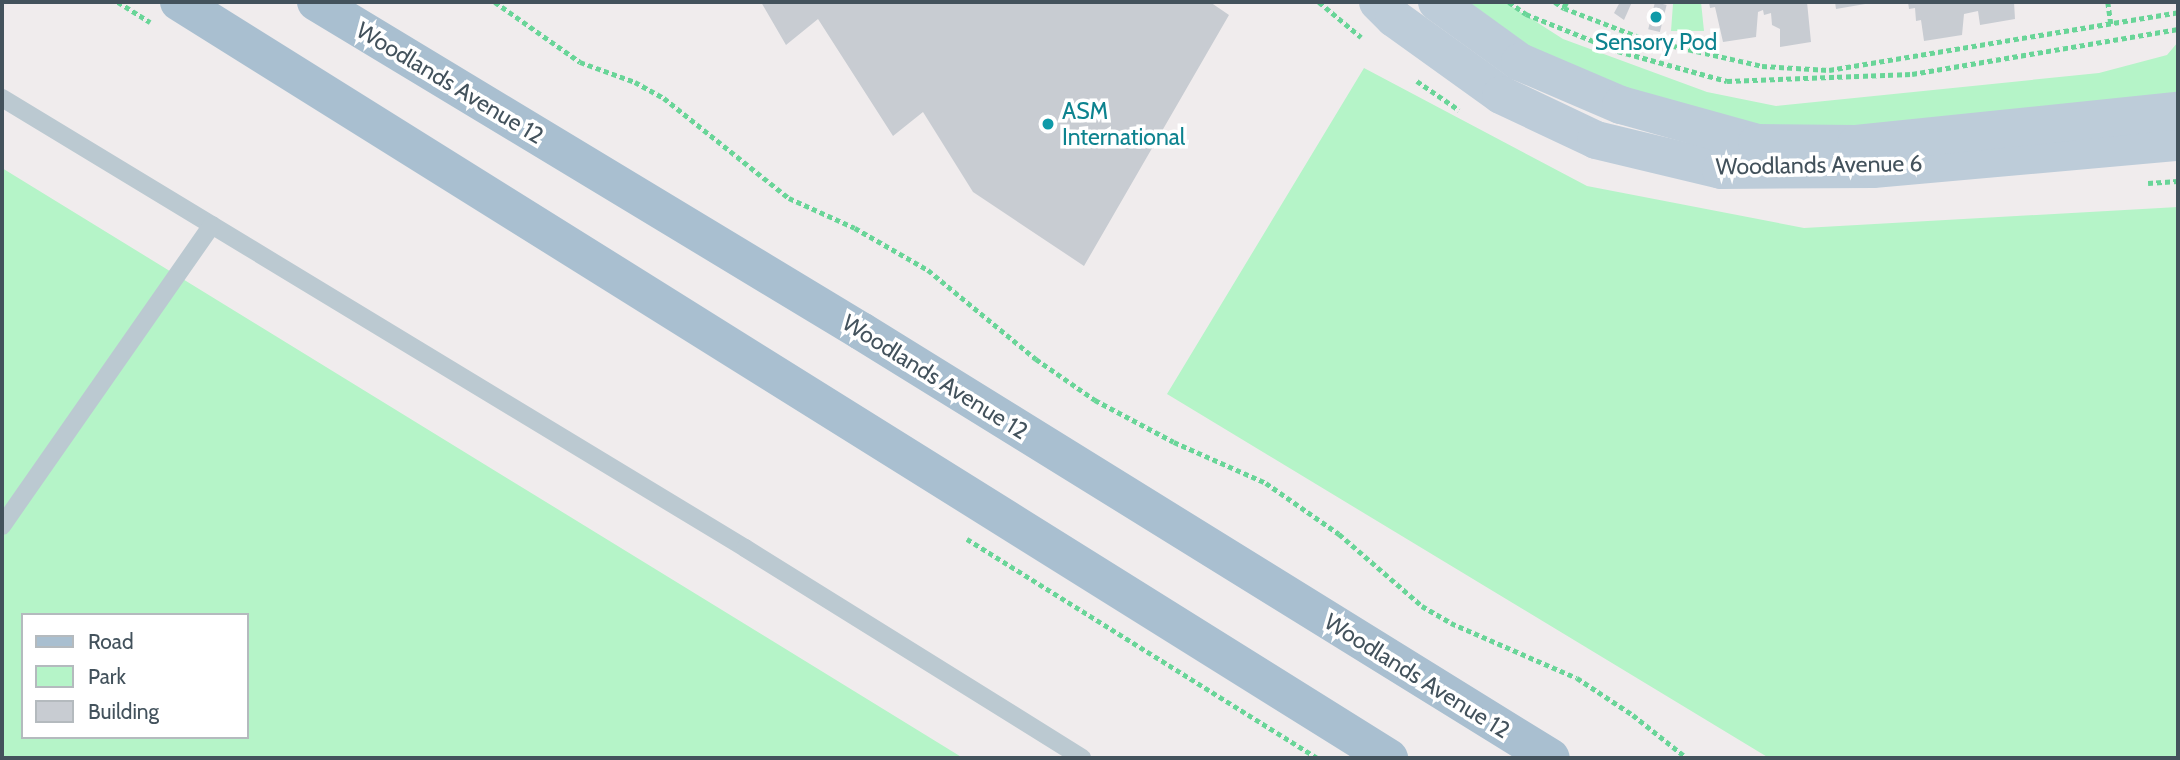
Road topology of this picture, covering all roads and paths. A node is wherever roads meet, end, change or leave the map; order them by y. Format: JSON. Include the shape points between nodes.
{"nodes":[{"id":1,"x":179,"y":2,"type":"edge"},
{"id":2,"x":316,"y":2,"type":"edge"},
{"id":3,"x":495,"y":2,"type":"edge"},
{"id":4,"x":1378,"y":2,"type":"edge"},
{"id":5,"x":1437,"y":2,"type":"edge"},
{"id":6,"x":1509,"y":2,"type":"edge"},
{"id":7,"x":1555,"y":2,"type":"edge"},
{"id":8,"x":1567,"y":2,"type":"edge"},
{"id":9,"x":2108,"y":2,"type":"edge"},
{"id":10,"x":1564,"y":8,"type":"junction"},
{"id":11,"x":2178,"y":12,"type":"edge"},
{"id":12,"x":2111,"y":24,"type":"junction"},
{"id":13,"x":2178,"y":29,"type":"edge"},
{"id":14,"x":2,"y":97,"type":"edge"},
{"id":15,"x":2178,"y":111,"type":"edge"},
{"id":16,"x":2178,"y":142,"type":"edge"},
{"id":17,"x":212,"y":225,"type":"junction"},
{"id":18,"x":2,"y":526,"type":"edge"},
{"id":19,"x":1082,"y":758,"type":"edge"},
{"id":20,"x":1389,"y":758,"type":"edge"},
{"id":21,"x":1550,"y":758,"type":"edge"},
{"id":22,"x":1687,"y":758,"type":"edge"}],
"edges":[{"from":1,"to":20,"type":"main road"},
{"from":2,"to":21,"type":"main road","name":"Woodlands Avenue 12","via":[[861,331]]},
{"from":3,"to":22,"type":"path","via":[[580,62],[664,98],[789,198],[855,228],[928,270],[1036,359],[1096,400],[1174,442],[1266,483],[1339,534],[1422,606],[1577,678]]},
{"from":4,"to":16,"type":"street","name":"Woodlands Avenue 6","via":[[1501,95],[1596,140],[1721,170],[1873,169]]},
{"from":5,"to":15,"type":"street","name":"Woodlands Avenue 6","via":[[1520,62],[1621,105],[1757,143],[1856,144]]},
{"from":6,"to":13,"type":"path","via":[[1527,14],[1618,51],[1727,81],[1912,74]]},
{"from":7,"to":10,"type":"path"},
{"from":8,"to":10,"type":"path"},
{"from":9,"to":12,"type":"path"},
{"from":10,"to":12,"type":"path","via":[[1659,43],[1762,66],[1829,70]]},
{"from":11,"to":12,"type":"path"},
{"from":14,"to":17,"type":"lane"},
{"from":17,"to":18,"type":"lane"},
{"from":17,"to":19,"type":"lane"}]}
